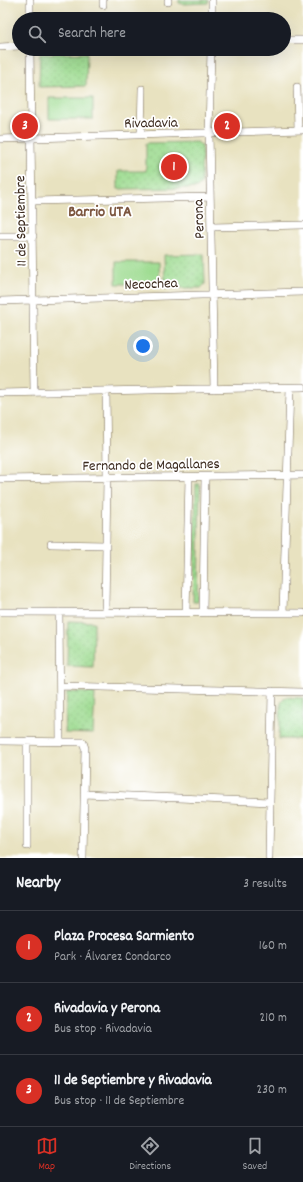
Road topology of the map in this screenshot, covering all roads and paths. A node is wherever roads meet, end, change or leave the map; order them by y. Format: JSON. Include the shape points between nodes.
{"nodes":[{"id":1,"x":30,"y":0,"type":"edge"},
{"id":2,"x":212,"y":0,"type":"edge"},
{"id":3,"x":30,"y":12,"type":"edge"},
{"id":4,"x":212,"y":12,"type":"edge"},
{"id":5,"x":291,"y":40,"type":"edge"},
{"id":6,"x":303,"y":40,"type":"edge"},
{"id":7,"x":12,"y":46,"type":"edge"},
{"id":8,"x":0,"y":47,"type":"edge"},
{"id":9,"x":30,"y":56,"type":"edge"},
{"id":10,"x":211,"y":56,"type":"edge"},
{"id":11,"x":297,"y":87,"type":"dead end"},
{"id":12,"x":142,"y":89,"type":"dead end"},
{"id":13,"x":301,"y":130,"type":"edge"},
{"id":14,"x":209,"y":133,"type":"junction"},
{"id":15,"x":141,"y":135,"type":"junction"},
{"id":16,"x":32,"y":138,"type":"junction"},
{"id":17,"x":0,"y":139,"type":"edge"},
{"id":18,"x":210,"y":197,"type":"junction"},
{"id":19,"x":33,"y":201,"type":"junction"},
{"id":20,"x":303,"y":225,"type":"edge"},
{"id":21,"x":210,"y":227,"type":"junction"},
{"id":22,"x":0,"y":236,"type":"edge"},
{"id":23,"x":33,"y":236,"type":"junction"},
{"id":24,"x":303,"y":292,"type":"edge"},
{"id":25,"x":214,"y":294,"type":"junction"},
{"id":26,"x":34,"y":300,"type":"junction"},
{"id":27,"x":0,"y":302,"type":"edge"},
{"id":28,"x":290,"y":388,"type":"junction"},
{"id":29,"x":303,"y":388,"type":"edge"},
{"id":30,"x":214,"y":389,"type":"junction"},
{"id":31,"x":106,"y":392,"type":"junction"},
{"id":32,"x":0,"y":393,"type":"edge"},
{"id":33,"x":34,"y":393,"type":"junction"},
{"id":34,"x":303,"y":475,"type":"edge"},
{"id":35,"x":287,"y":476,"type":"junction"},
{"id":36,"x":189,"y":477,"type":"junction"},
{"id":37,"x":205,"y":477,"type":"junction"},
{"id":38,"x":107,"y":478,"type":"junction"},
{"id":39,"x":0,"y":479,"type":"edge"},
{"id":40,"x":51,"y":544,"type":"dead end"},
{"id":41,"x":106,"y":545,"type":"junction"},
{"id":42,"x":0,"y":612,"type":"edge"},
{"id":43,"x":59,"y":612,"type":"junction"},
{"id":44,"x":105,"y":612,"type":"junction"},
{"id":45,"x":186,"y":613,"type":"junction"},
{"id":46,"x":202,"y":613,"type":"junction"},
{"id":47,"x":284,"y":613,"type":"junction"},
{"id":48,"x":303,"y":613,"type":"edge"},
{"id":49,"x":60,"y":686,"type":"junction"},
{"id":50,"x":272,"y":691,"type":"junction"},
{"id":51,"x":303,"y":692,"type":"edge"},
{"id":52,"x":0,"y":741,"type":"edge"},
{"id":53,"x":27,"y":741,"type":"junction"},
{"id":54,"x":60,"y":741,"type":"junction"},
{"id":55,"x":84,"y":794,"type":"junction"},
{"id":56,"x":270,"y":802,"type":"junction"},
{"id":57,"x":27,"y":846,"type":"dead end"},
{"id":58,"x":83,"y":858,"type":"edge"},
{"id":59,"x":269,"y":858,"type":"edge"}],
"edges":[{"from":1,"to":3,"type":"street"},
{"from":2,"to":4,"type":"street"},
{"from":5,"to":6,"type":"street"},
{"from":7,"to":8,"type":"street"},
{"from":9,"to":16,"type":"street","name":"11 de Septiembre"},
{"from":10,"to":14,"type":"street","name":"Perona"},
{"from":11,"to":13,"type":"street"},
{"from":12,"to":15,"type":"street"},
{"from":13,"to":14,"type":"street","name":"Rivadavia"},
{"from":14,"to":15,"type":"street","name":"Rivadavia"},
{"from":14,"to":18,"type":"street","name":"Perona"},
{"from":15,"to":16,"type":"street","name":"Rivadavia"},
{"from":16,"to":17,"type":"street","name":"Rivadavia"},
{"from":16,"to":19,"type":"street","name":"11 de Septiembre"},
{"from":18,"to":19,"type":"street"},
{"from":18,"to":21,"type":"street","name":"Perona"},
{"from":19,"to":23,"type":"street","name":"11 de Septiembre"},
{"from":20,"to":21,"type":"street"},
{"from":21,"to":25,"type":"street","name":"Perona"},
{"from":22,"to":23,"type":"street"},
{"from":23,"to":26,"type":"street","name":"11 de Septiembre"},
{"from":24,"to":25,"type":"street","name":"Necochea"},
{"from":25,"to":26,"type":"street","name":"Necochea"},
{"from":25,"to":30,"type":"street","name":"Perona"},
{"from":26,"to":27,"type":"street","name":"Necochea"},
{"from":26,"to":33,"type":"street","name":"11 de Septiembre"},
{"from":28,"to":29,"type":"street"},
{"from":28,"to":30,"type":"street"},
{"from":28,"to":35,"type":"street"},
{"from":30,"to":31,"type":"street"},
{"from":31,"to":33,"type":"street"},
{"from":31,"to":38,"type":"street"},
{"from":32,"to":33,"type":"street"},
{"from":34,"to":35,"type":"street","name":"Fernando de Magallanes"},
{"from":35,"to":37,"type":"street","name":"Fernando de Magallanes"},
{"from":35,"to":47,"type":"street"},
{"from":36,"to":37,"type":"street","name":"Fernando de Magallanes"},
{"from":36,"to":38,"type":"street","name":"Fernando de Magallanes"},
{"from":36,"to":45,"type":"street"},
{"from":37,"to":46,"type":"street"},
{"from":38,"to":39,"type":"street","name":"Fernando de Magallanes"},
{"from":38,"to":41,"type":"street"},
{"from":40,"to":41,"type":"street"},
{"from":41,"to":44,"type":"street"},
{"from":42,"to":43,"type":"street"},
{"from":43,"to":44,"type":"street"},
{"from":43,"to":49,"type":"street"},
{"from":44,"to":45,"type":"street"},
{"from":45,"to":46,"type":"street"},
{"from":46,"to":47,"type":"street"},
{"from":47,"to":48,"type":"street"},
{"from":49,"to":50,"type":"street"},
{"from":49,"to":54,"type":"street"},
{"from":50,"to":51,"type":"street"},
{"from":50,"to":56,"type":"street"},
{"from":52,"to":53,"type":"street"},
{"from":53,"to":54,"type":"street"},
{"from":53,"to":57,"type":"street"},
{"from":54,"to":55,"type":"street","via":[[83,742]]},
{"from":55,"to":56,"type":"street"},
{"from":55,"to":58,"type":"street"},
{"from":56,"to":59,"type":"street"}]}
